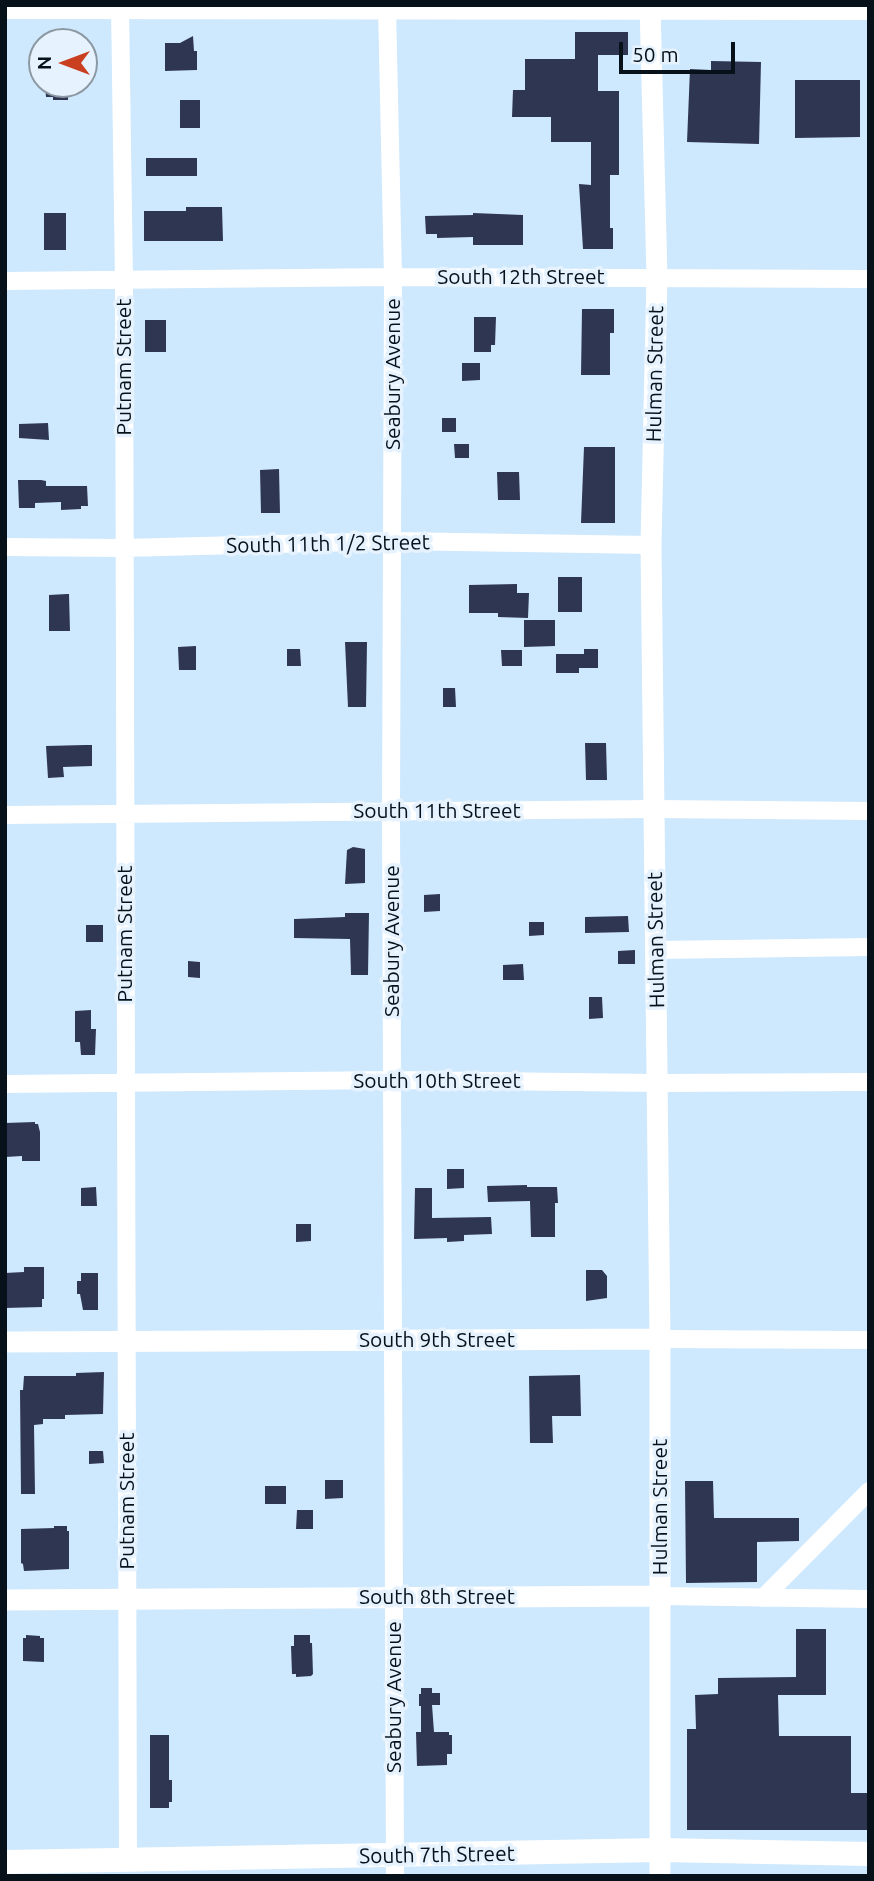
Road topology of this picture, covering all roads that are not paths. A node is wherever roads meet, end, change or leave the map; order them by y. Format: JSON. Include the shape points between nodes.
{"nodes":[{"id":1,"x":120,"y":6,"type":"edge"},
{"id":2,"x":176,"y":6,"type":"edge"},
{"id":3,"x":650,"y":6,"type":"edge"},
{"id":4,"x":5,"y":7,"type":"edge"},
{"id":5,"x":403,"y":7,"type":"edge"},
{"id":6,"x":869,"y":8,"type":"edge"},
{"id":7,"x":393,"y":277,"type":"junction"},
{"id":8,"x":657,"y":277,"type":"junction"},
{"id":9,"x":869,"y":279,"type":"edge"},
{"id":10,"x":5,"y":281,"type":"edge"},
{"id":11,"x":124,"y":281,"type":"junction"},
{"id":12,"x":393,"y":541,"type":"junction"},
{"id":13,"x":651,"y":545,"type":"junction"},
{"id":14,"x":5,"y":547,"type":"edge"},
{"id":15,"x":124,"y":548,"type":"junction"},
{"id":16,"x":654,"y":809,"type":"junction"},
{"id":17,"x":391,"y":811,"type":"junction"},
{"id":18,"x":869,"y":811,"type":"edge"},
{"id":19,"x":5,"y":814,"type":"edge"},
{"id":20,"x":125,"y":814,"type":"junction"},
{"id":21,"x":869,"y":947,"type":"edge"},
{"id":22,"x":656,"y":950,"type":"junction"},
{"id":23,"x":393,"y":1080,"type":"junction"},
{"id":24,"x":126,"y":1082,"type":"junction"},
{"id":25,"x":869,"y":1082,"type":"edge"},
{"id":26,"x":658,"y":1083,"type":"junction"},
{"id":27,"x":5,"y":1084,"type":"edge"},
{"id":28,"x":660,"y":1339,"type":"junction"},
{"id":29,"x":869,"y":1340,"type":"edge"},
{"id":30,"x":394,"y":1341,"type":"junction"},
{"id":31,"x":5,"y":1342,"type":"edge"},
{"id":32,"x":127,"y":1342,"type":"junction"},
{"id":33,"x":869,"y":1491,"type":"edge"},
{"id":34,"x":659,"y":1596,"type":"junction"},
{"id":35,"x":394,"y":1598,"type":"junction"},
{"id":36,"x":764,"y":1598,"type":"junction"},
{"id":37,"x":127,"y":1599,"type":"junction"},
{"id":38,"x":869,"y":1599,"type":"edge"},
{"id":39,"x":5,"y":1600,"type":"edge"},
{"id":40,"x":660,"y":1850,"type":"junction"},
{"id":41,"x":869,"y":1854,"type":"edge"},
{"id":42,"x":128,"y":1861,"type":"junction"},
{"id":43,"x":5,"y":1862,"type":"edge"},
{"id":44,"x":395,"y":1866,"type":"edge"},
{"id":45,"x":38,"y":1869,"type":"edge"},
{"id":46,"x":660,"y":1876,"type":"edge"}],
"edges":[{"from":1,"to":2,"type":"main road"},
{"from":1,"to":4,"type":"main road"},
{"from":1,"to":11,"type":"street","name":"Putnam Street"},
{"from":2,"to":5,"type":"main road"},
{"from":3,"to":5,"type":"main road"},
{"from":3,"to":6,"type":"main road"},
{"from":3,"to":8,"type":"street","name":"Hulman Street"},
{"from":5,"to":7,"type":"street","name":"Seabury Avenue"},
{"from":7,"to":8,"type":"street","name":"South 12th Street"},
{"from":7,"to":11,"type":"street","name":"South 12th Street"},
{"from":7,"to":12,"type":"street","name":"Seabury Avenue"},
{"from":8,"to":9,"type":"street","name":"South 12th Street"},
{"from":8,"to":13,"type":"street","name":"Hulman Street"},
{"from":10,"to":11,"type":"street","name":"South 12th Street"},
{"from":11,"to":15,"type":"street","name":"Putnam Street"},
{"from":12,"to":13,"type":"street","name":"South 11th 1/2 Street"},
{"from":12,"to":15,"type":"street","name":"South 11th 1/2 Street"},
{"from":12,"to":17,"type":"street","name":"Seabury Avenue"},
{"from":13,"to":16,"type":"street","name":"Hulman Street"},
{"from":14,"to":15,"type":"street","name":"South 11th 1/2 Street"},
{"from":15,"to":20,"type":"street","name":"Putnam Street"},
{"from":16,"to":17,"type":"street","name":"South 11th Street"},
{"from":16,"to":18,"type":"street","name":"South 11th Street"},
{"from":16,"to":22,"type":"street","name":"Hulman Street"},
{"from":17,"to":20,"type":"street","name":"South 11th Street"},
{"from":17,"to":23,"type":"street","name":"Seabury Avenue"},
{"from":19,"to":20,"type":"street","name":"South 11th Street"},
{"from":20,"to":24,"type":"street","name":"Putnam Street"},
{"from":21,"to":22,"type":"street"},
{"from":22,"to":26,"type":"street","name":"Hulman Street"},
{"from":23,"to":24,"type":"street","name":"South 10th Street"},
{"from":23,"to":26,"type":"street","name":"South 10th Street"},
{"from":23,"to":30,"type":"street","name":"Seabury Avenue"},
{"from":24,"to":27,"type":"street","name":"South 10th Street"},
{"from":24,"to":32,"type":"street","name":"Putnam Street"},
{"from":25,"to":26,"type":"street","name":"South 10th Street"},
{"from":26,"to":28,"type":"street","name":"Hulman Street"},
{"from":28,"to":29,"type":"street","name":"South 9th Street"},
{"from":28,"to":30,"type":"street","name":"South 9th Street"},
{"from":28,"to":34,"type":"street","name":"Hulman Street"},
{"from":30,"to":32,"type":"street","name":"South 9th Street"},
{"from":30,"to":35,"type":"street","name":"Seabury Avenue"},
{"from":31,"to":32,"type":"street","name":"South 9th Street"},
{"from":32,"to":37,"type":"street","name":"Putnam Street"},
{"from":33,"to":36,"type":"street"},
{"from":34,"to":35,"type":"street","name":"South 8th Street"},
{"from":34,"to":36,"type":"street","name":"South 8th Street"},
{"from":34,"to":40,"type":"street","name":"Hulman Street"},
{"from":35,"to":37,"type":"street","name":"South 8th Street"},
{"from":35,"to":44,"type":"street","name":"Seabury Avenue"},
{"from":36,"to":38,"type":"street","name":"South 8th Street"},
{"from":37,"to":39,"type":"street","name":"South 8th Street"},
{"from":37,"to":42,"type":"street","name":"Putnam Street"},
{"from":40,"to":41,"type":"main road","name":"South 7th Street"},
{"from":40,"to":44,"type":"main road","name":"South 7th Street"},
{"from":40,"to":46,"type":"street","name":"Hulman Street"},
{"from":42,"to":44,"type":"main road","name":"South 7th Street"},
{"from":42,"to":45,"type":"main road","name":"South 7th Street"},
{"from":43,"to":45,"type":"main road","name":"South 7th Street"}]}
